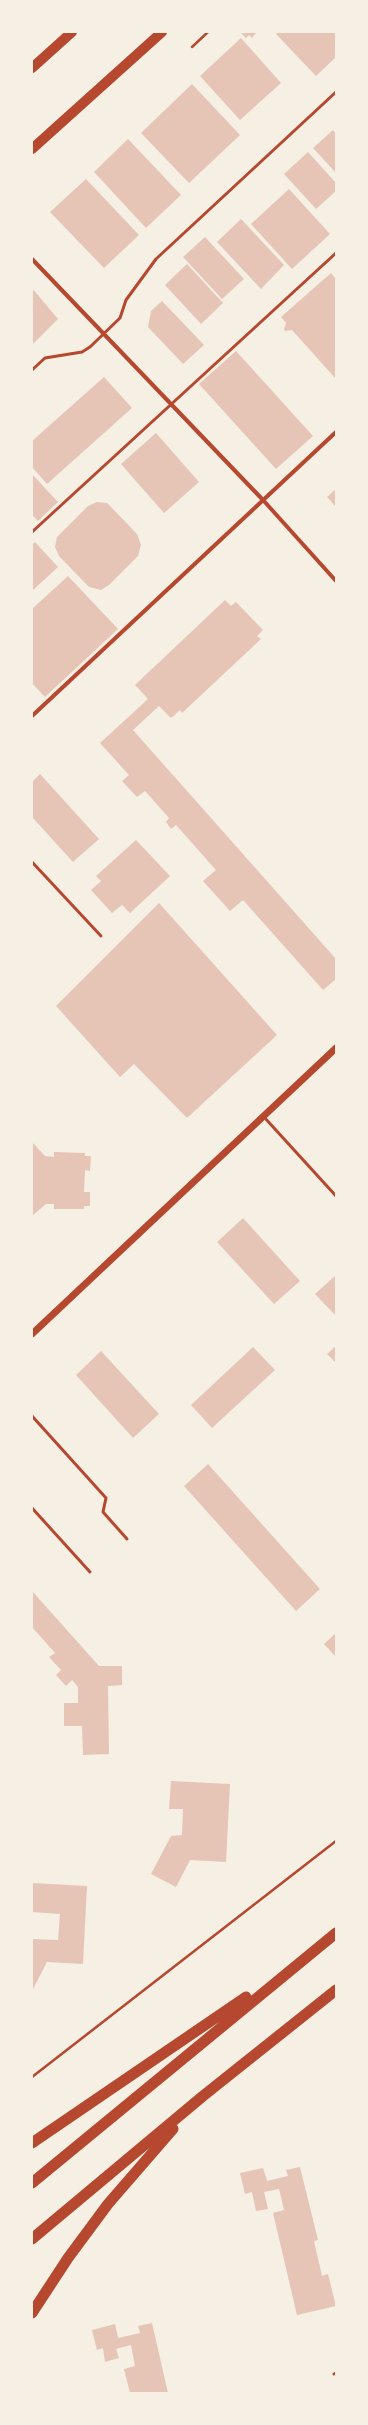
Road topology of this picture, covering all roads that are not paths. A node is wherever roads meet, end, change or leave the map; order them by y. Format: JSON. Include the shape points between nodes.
{"nodes":[{"id":1,"x":72,"y":32,"type":"edge"},
{"id":2,"x":162,"y":32,"type":"edge"},
{"id":3,"x":32,"y":68,"type":"edge"},
{"id":4,"x":336,"y":92,"type":"edge"},
{"id":5,"x":32,"y":149,"type":"edge"},
{"id":6,"x":336,"y":253,"type":"edge"},
{"id":7,"x":32,"y":259,"type":"edge"},
{"id":8,"x":104,"y":334,"type":"junction"},
{"id":9,"x":32,"y":370,"type":"edge"},
{"id":10,"x":172,"y":404,"type":"junction"},
{"id":11,"x":336,"y":432,"type":"edge"},
{"id":12,"x":263,"y":500,"type":"junction"},
{"id":13,"x":32,"y":532,"type":"edge"},
{"id":14,"x":336,"y":581,"type":"edge"},
{"id":15,"x":32,"y":716,"type":"edge"},
{"id":16,"x":32,"y":862,"type":"edge"},
{"id":17,"x":101,"y":936,"type":"dead end"},
{"id":18,"x":336,"y":1048,"type":"edge"},
{"id":19,"x":264,"y":1117,"type":"junction"},
{"id":20,"x":336,"y":1196,"type":"edge"},
{"id":21,"x":32,"y":1334,"type":"edge"},
{"id":22,"x":32,"y":1416,"type":"edge"},
{"id":23,"x":32,"y":1508,"type":"edge"},
{"id":24,"x":127,"y":1539,"type":"dead end"},
{"id":25,"x":90,"y":1572,"type":"dead end"},
{"id":26,"x":336,"y":1933,"type":"edge"},
{"id":27,"x":299,"y":1961,"type":"junction"},
{"id":28,"x":336,"y":1990,"type":"edge"},
{"id":29,"x":203,"y":2096,"type":"junction"},
{"id":30,"x":32,"y":2143,"type":"edge"},
{"id":31,"x":32,"y":2184,"type":"edge"},
{"id":32,"x":32,"y":2239,"type":"edge"},
{"id":33,"x":32,"y":2313,"type":"edge"}],
"edges":[{"from":1,"to":3,"type":"main road"},
{"from":2,"to":5,"type":"main road"},
{"from":4,"to":8,"type":"lane","via":[[156,259],[126,300],[120,318]]},
{"from":6,"to":10,"type":"lane"},
{"from":7,"to":8,"type":"street"},
{"from":8,"to":9,"type":"lane","via":[[82,352],[45,358]]},
{"from":8,"to":10,"type":"street"},
{"from":10,"to":12,"type":"street"},
{"from":10,"to":13,"type":"lane"},
{"from":11,"to":12,"type":"street"},
{"from":12,"to":14,"type":"street"},
{"from":12,"to":15,"type":"street"},
{"from":16,"to":17,"type":"lane"},
{"from":18,"to":19,"type":"street"},
{"from":19,"to":20,"type":"lane"},
{"from":19,"to":21,"type":"street"},
{"from":22,"to":24,"type":"lane","via":[[106,1498],[103,1512]]},
{"from":23,"to":25,"type":"lane"},
{"from":26,"to":27,"type":"highway"},
{"from":27,"to":30,"type":"highway"},
{"from":27,"to":31,"type":"highway"},
{"from":28,"to":29,"type":"highway"},
{"from":29,"to":32,"type":"highway"},
{"from":29,"to":33,"type":"highway","via":[[108,2204]]}]}
